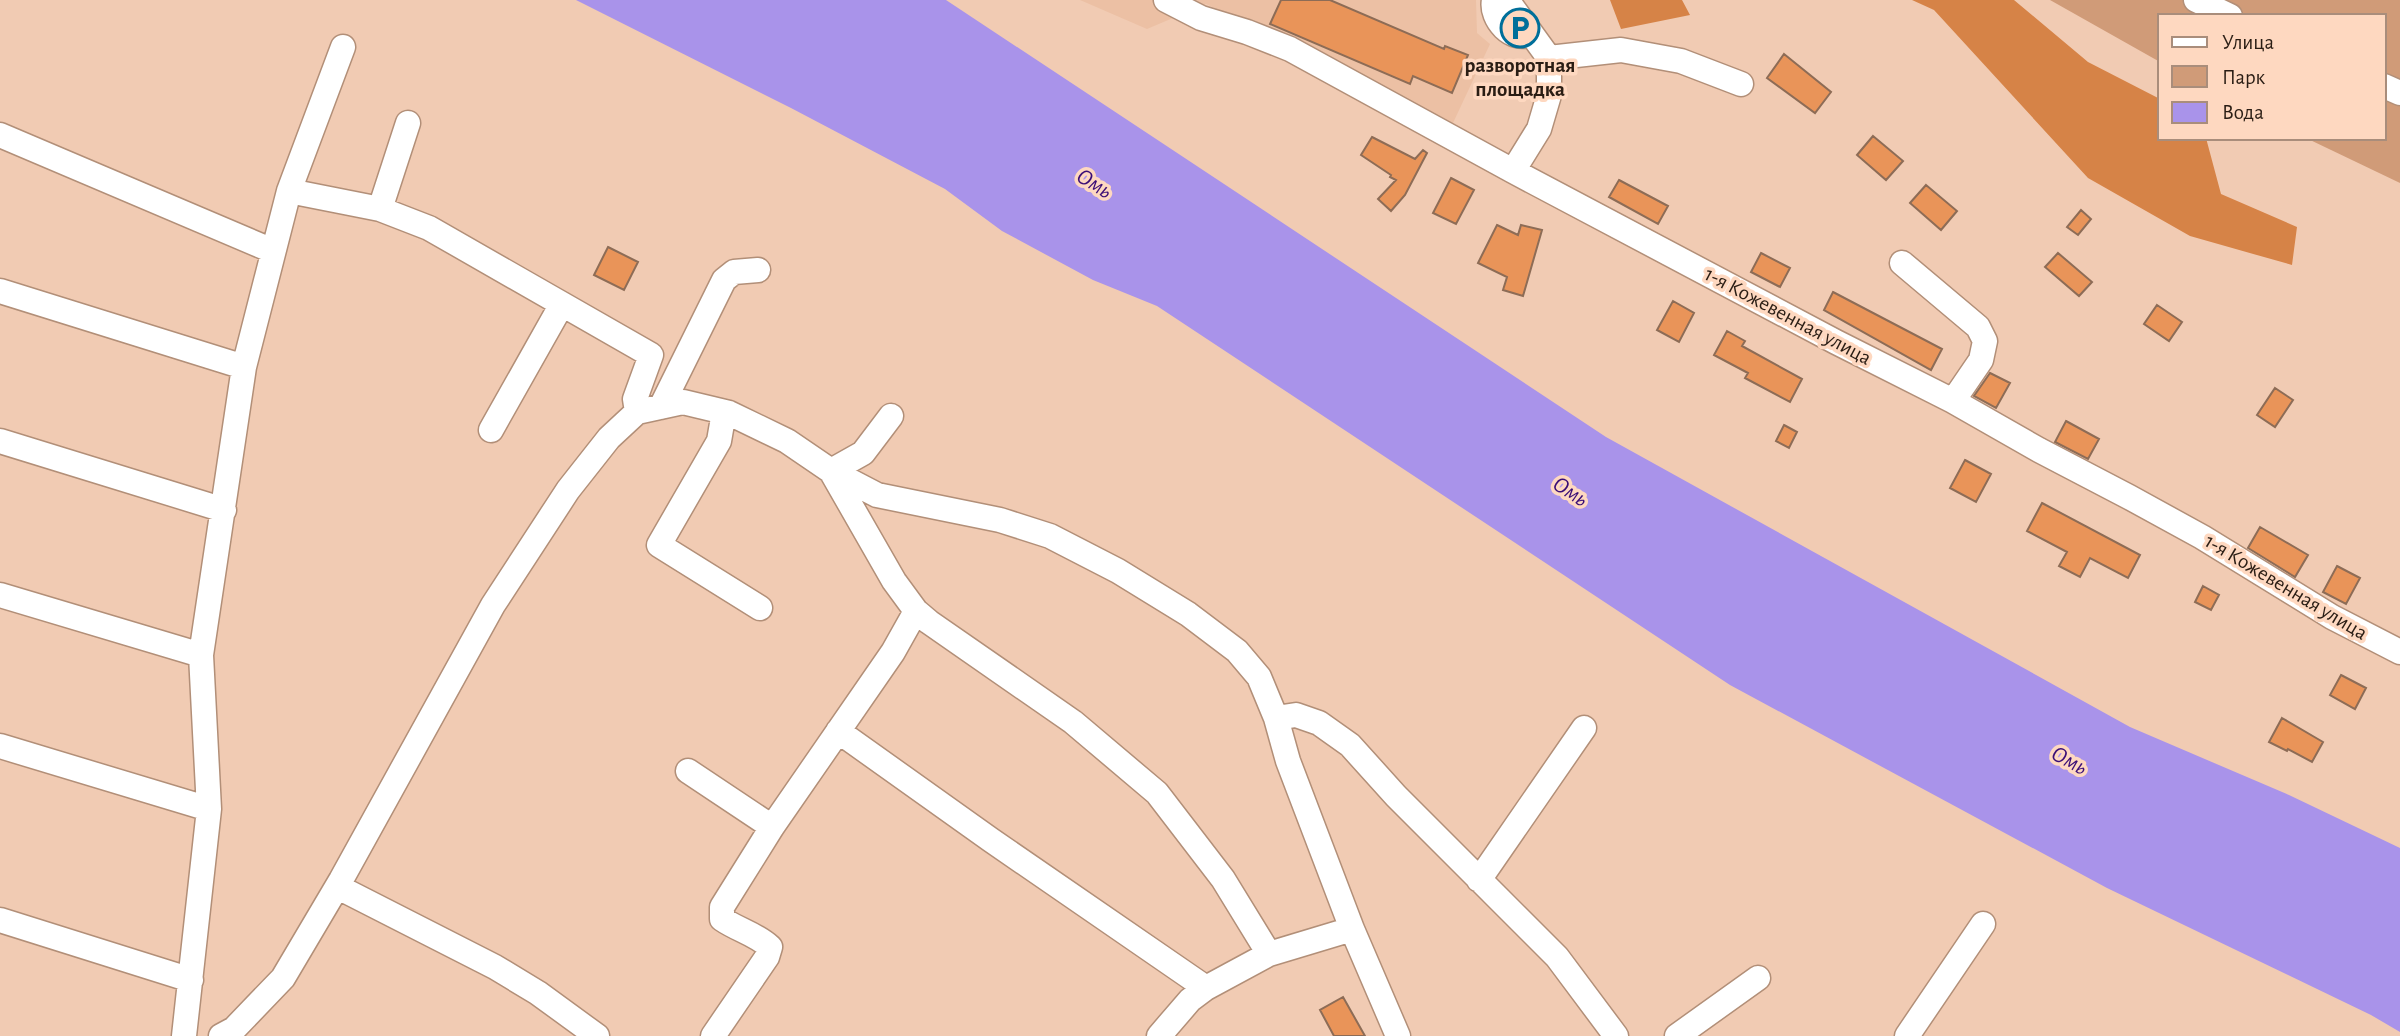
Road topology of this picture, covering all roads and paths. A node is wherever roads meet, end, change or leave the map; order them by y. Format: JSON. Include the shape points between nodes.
{"nodes":[{"id":1,"x":1166,"y":0,"type":"edge"},
{"id":2,"x":1494,"y":0,"type":"edge"},
{"id":3,"x":1507,"y":0,"type":"edge"},
{"id":4,"x":2196,"y":0,"type":"edge"},
{"id":5,"x":2226,"y":14,"type":"edge"},
{"id":6,"x":1531,"y":33,"type":"junction"},
{"id":7,"x":343,"y":47,"type":"dead end"},
{"id":8,"x":1549,"y":58,"type":"junction"},
{"id":9,"x":1741,"y":83,"type":"dead end"},
{"id":10,"x":408,"y":123,"type":"dead end"},
{"id":11,"x":0,"y":135,"type":"edge"},
{"id":12,"x":1513,"y":171,"type":"junction"},
{"id":13,"x":289,"y":191,"type":"junction"},
{"id":14,"x":380,"y":209,"type":"junction"},
{"id":15,"x":272,"y":251,"type":"junction"},
{"id":16,"x":1902,"y":263,"type":"dead end"},
{"id":17,"x":758,"y":270,"type":"dead end"},
{"id":18,"x":0,"y":291,"type":"edge"},
{"id":19,"x":562,"y":304,"type":"junction"},
{"id":20,"x":244,"y":367,"type":"junction"},
{"id":21,"x":1953,"y":401,"type":"junction"},
{"id":22,"x":649,"y":409,"type":"junction"},
{"id":23,"x":724,"y":412,"type":"junction"},
{"id":24,"x":891,"y":416,"type":"dead end"},
{"id":25,"x":491,"y":430,"type":"dead end"},
{"id":26,"x":0,"y":441,"type":"edge"},
{"id":27,"x":831,"y":471,"type":"junction"},
{"id":28,"x":224,"y":510,"type":"junction"},
{"id":29,"x":0,"y":595,"type":"edge"},
{"id":30,"x":760,"y":608,"type":"dead end"},
{"id":31,"x":916,"y":611,"type":"junction"},
{"id":32,"x":2400,"y":652,"type":"edge"},
{"id":33,"x":201,"y":655,"type":"junction"},
{"id":34,"x":1276,"y":718,"type":"junction"},
{"id":35,"x":1584,"y":728,"type":"dead end"},
{"id":36,"x":838,"y":732,"type":"junction"},
{"id":37,"x":0,"y":746,"type":"edge"},
{"id":38,"x":688,"y":771,"type":"dead end"},
{"id":39,"x":209,"y":810,"type":"junction"},
{"id":40,"x":772,"y":827,"type":"junction"},
{"id":41,"x":1479,"y":880,"type":"junction"},
{"id":42,"x":338,"y":887,"type":"junction"},
{"id":43,"x":1,"y":923,"type":"edge"},
{"id":44,"x":1983,"y":924,"type":"dead end"},
{"id":45,"x":1352,"y":929,"type":"junction"},
{"id":46,"x":1269,"y":954,"type":"junction"},
{"id":47,"x":1758,"y":978,"type":"dead end"},
{"id":48,"x":191,"y":980,"type":"junction"},
{"id":49,"x":1206,"y":988,"type":"junction"},
{"id":50,"x":184,"y":1036,"type":"edge"},
{"id":51,"x":221,"y":1036,"type":"edge"},
{"id":52,"x":597,"y":1036,"type":"edge"},
{"id":53,"x":713,"y":1036,"type":"edge"},
{"id":54,"x":1159,"y":1036,"type":"edge"},
{"id":55,"x":1398,"y":1036,"type":"edge"},
{"id":56,"x":1616,"y":1036,"type":"edge"},
{"id":57,"x":1677,"y":1036,"type":"edge"},
{"id":58,"x":1908,"y":1036,"type":"edge"}],
"edges":[{"from":1,"to":12,"type":"street","name":"1-я Кожевенная улица","via":[[1201,18],[1290,48]]},
{"from":2,"to":6,"type":"street","via":[[1495,17],[1506,29],[1517,36]]},
{"from":3,"to":6,"type":"street"},
{"from":4,"to":5,"type":"street"},
{"from":6,"to":8,"type":"street"},
{"from":7,"to":13,"type":"street"},
{"from":8,"to":9,"type":"street","via":[[1620,50],[1681,61]]},
{"from":8,"to":12,"type":"street","via":[[1549,94],[1539,130]]},
{"from":10,"to":14,"type":"street"},
{"from":11,"to":15,"type":"street"},
{"from":12,"to":21,"type":"street","name":"1-я Кожевенная улица"},
{"from":13,"to":14,"type":"street"},
{"from":13,"to":15,"type":"street"},
{"from":14,"to":19,"type":"street","via":[[429,228]]},
{"from":15,"to":20,"type":"street"},
{"from":16,"to":21,"type":"street","via":[[1978,327],[1985,341],[1981,360]]},
{"from":17,"to":22,"type":"street","via":[[734,272],[724,280]]},
{"from":18,"to":20,"type":"street"},
{"from":19,"to":22,"type":"street","via":[[650,355],[635,399]]},
{"from":19,"to":25,"type":"street"},
{"from":20,"to":28,"type":"street"},
{"from":21,"to":32,"type":"street","name":"1-я Кожевенная улица"},
{"from":22,"to":23,"type":"street","via":[[683,402]]},
{"from":22,"to":42,"type":"street","via":[[609,438],[568,490],[494,605]]},
{"from":23,"to":27,"type":"street","via":[[787,442]]},
{"from":23,"to":30,"type":"street","via":[[719,441],[659,545]]},
{"from":24,"to":27,"type":"street","via":[[863,453]]},
{"from":26,"to":28,"type":"street"},
{"from":27,"to":31,"type":"street"},
{"from":27,"to":34,"type":"street","via":[[877,495],[1000,520],[1050,536],[1118,571],[1237,651],[1259,677]]},
{"from":28,"to":33,"type":"street"},
{"from":29,"to":33,"type":"street"},
{"from":31,"to":36,"type":"street"},
{"from":31,"to":46,"type":"street","via":[[1073,722],[1157,793],[1223,879]]},
{"from":33,"to":39,"type":"street"},
{"from":34,"to":41,"type":"street","via":[[1296,715],[1319,723],[1350,745]]},
{"from":34,"to":45,"type":"street"},
{"from":35,"to":41,"type":"street"},
{"from":36,"to":40,"type":"street"},
{"from":36,"to":49,"type":"street"},
{"from":37,"to":39,"type":"street"},
{"from":38,"to":40,"type":"street"},
{"from":39,"to":48,"type":"street"},
{"from":40,"to":53,"type":"street","via":[[722,907],[722,919],[770,947]]},
{"from":41,"to":56,"type":"street","via":[[1558,957]]},
{"from":42,"to":51,"type":"street","via":[[283,978]]},
{"from":42,"to":52,"type":"street","via":[[495,967]]},
{"from":43,"to":48,"type":"street"},
{"from":44,"to":58,"type":"street"},
{"from":45,"to":46,"type":"street"},
{"from":45,"to":55,"type":"street"},
{"from":46,"to":49,"type":"street"},
{"from":47,"to":57,"type":"street"},
{"from":48,"to":50,"type":"street"},
{"from":49,"to":54,"type":"street"}]}
